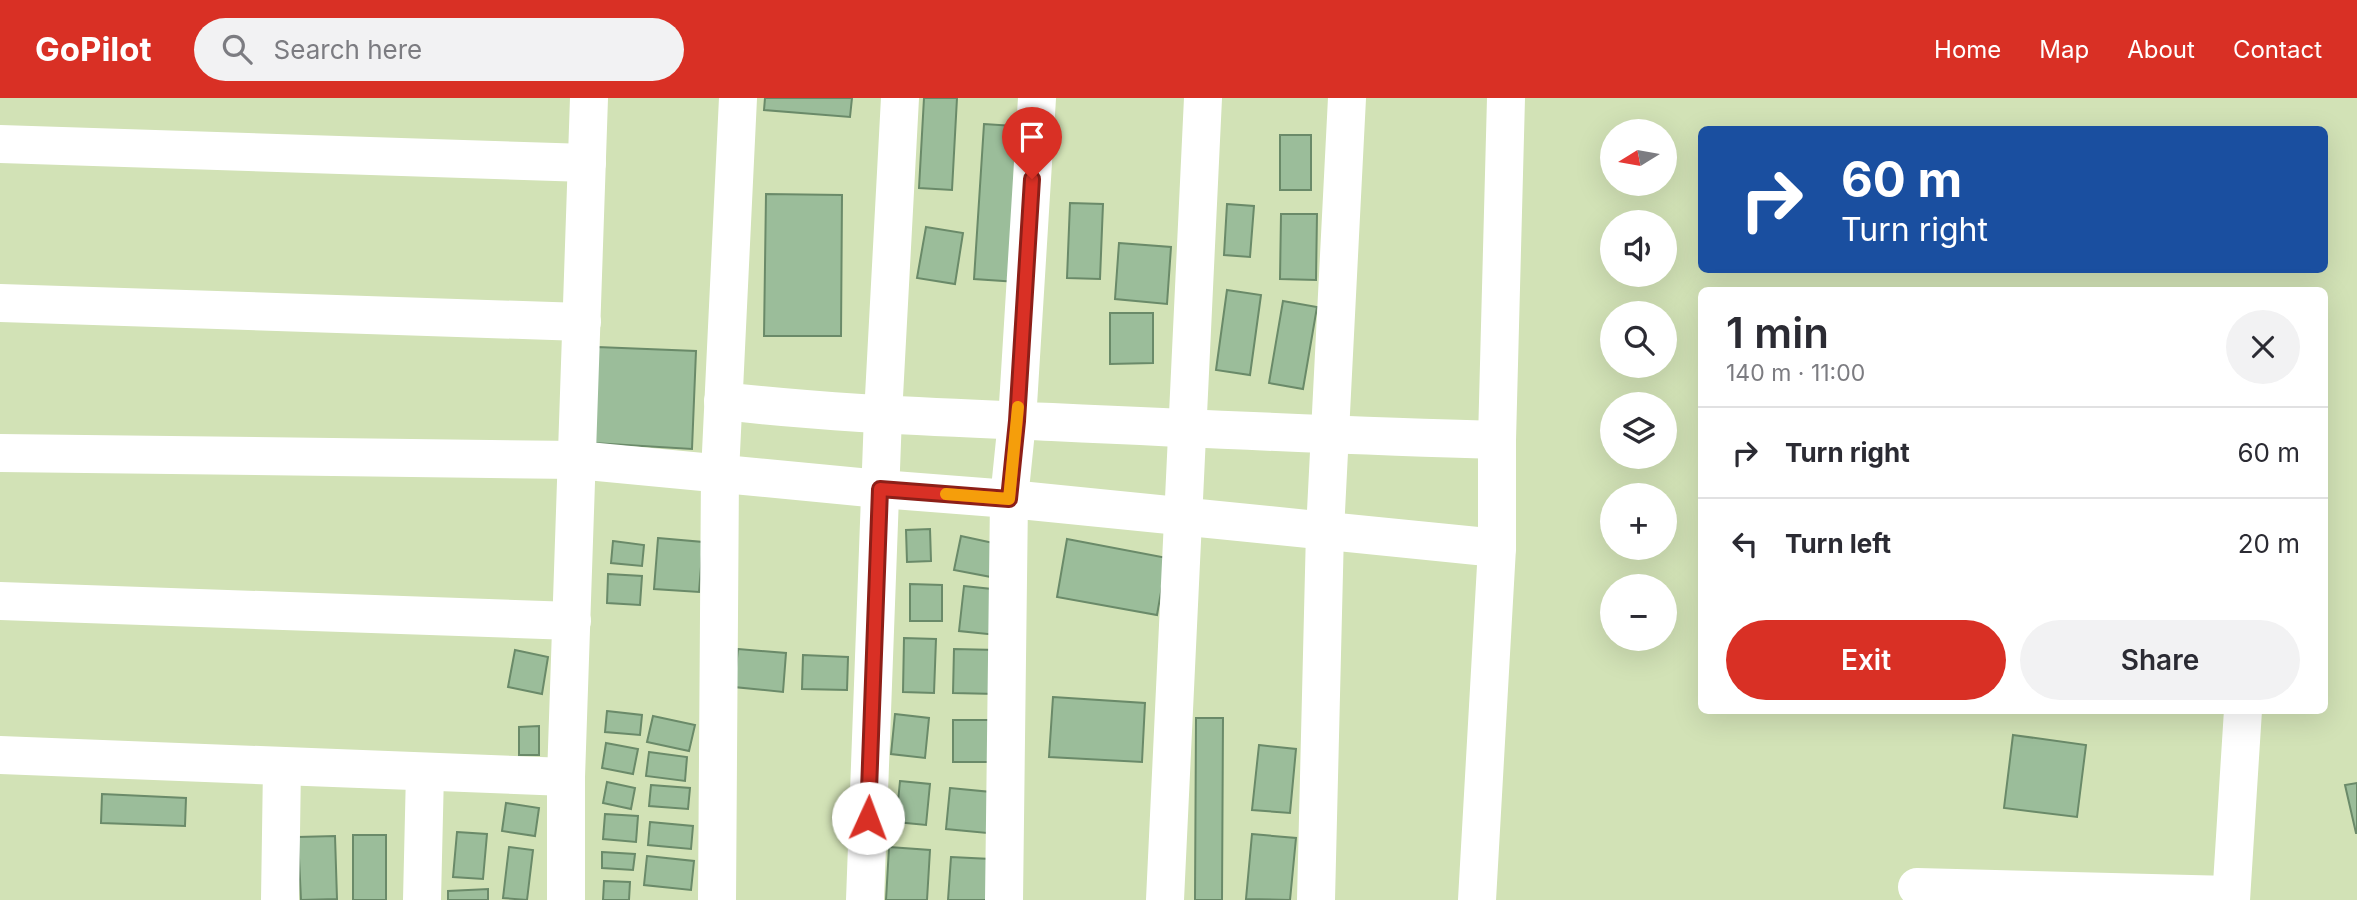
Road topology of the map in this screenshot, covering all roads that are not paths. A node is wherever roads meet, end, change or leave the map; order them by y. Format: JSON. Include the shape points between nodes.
{"nodes":[{"id":1,"x":589,"y":98,"type":"edge"},
{"id":2,"x":738,"y":98,"type":"edge"},
{"id":3,"x":901,"y":98,"type":"edge"},
{"id":4,"x":1037,"y":98,"type":"edge"},
{"id":5,"x":1203,"y":98,"type":"edge"},
{"id":6,"x":1347,"y":98,"type":"edge"},
{"id":7,"x":1506,"y":98,"type":"edge"},
{"id":8,"x":0,"y":144,"type":"edge"},
{"id":9,"x":587,"y":163,"type":"junction"},
{"id":10,"x":0,"y":303,"type":"edge"},
{"id":11,"x":582,"y":322,"type":"junction"},
{"id":12,"x":723,"y":401,"type":"junction"},
{"id":13,"x":883,"y":415,"type":"junction"},
{"id":14,"x":1017,"y":421,"type":"junction"},
{"id":15,"x":1187,"y":429,"type":"junction"},
{"id":16,"x":1331,"y":435,"type":"junction"},
{"id":17,"x":1497,"y":440,"type":"junction"},
{"id":18,"x":0,"y":453,"type":"edge"},
{"id":19,"x":577,"y":460,"type":"junction"},
{"id":20,"x":720,"y":473,"type":"junction"},
{"id":21,"x":880,"y":489,"type":"junction"},
{"id":22,"x":1009,"y":499,"type":"junction"},
{"id":23,"x":1182,"y":516,"type":"junction"},
{"id":24,"x":1325,"y":531,"type":"junction"},
{"id":25,"x":1497,"y":548,"type":"junction"},
{"id":26,"x":0,"y":601,"type":"edge"},
{"id":27,"x":572,"y":621,"type":"junction"},
{"id":28,"x":2243,"y":714,"type":"edge"},
{"id":29,"x":0,"y":755,"type":"edge"},
{"id":30,"x":282,"y":766,"type":"junction"},
{"id":31,"x":425,"y":772,"type":"junction"},
{"id":32,"x":566,"y":777,"type":"junction"},
{"id":33,"x":1917,"y":887,"type":"dead end"},
{"id":34,"x":2231,"y":898,"type":"edge"},
{"id":35,"x":280,"y":900,"type":"edge"},
{"id":36,"x":422,"y":900,"type":"edge"},
{"id":37,"x":566,"y":900,"type":"edge"},
{"id":38,"x":717,"y":900,"type":"edge"},
{"id":39,"x":865,"y":900,"type":"edge"},
{"id":40,"x":1004,"y":900,"type":"edge"},
{"id":41,"x":1165,"y":900,"type":"edge"},
{"id":42,"x":1315,"y":900,"type":"edge"},
{"id":43,"x":1476,"y":900,"type":"edge"}],
"edges":[{"from":1,"to":9,"type":"street"},
{"from":2,"to":12,"type":"street"},
{"from":3,"to":13,"type":"street"},
{"from":4,"to":14,"type":"street"},
{"from":5,"to":15,"type":"street"},
{"from":6,"to":16,"type":"street"},
{"from":7,"to":17,"type":"street"},
{"from":8,"to":9,"type":"street"},
{"from":9,"to":11,"type":"street"},
{"from":10,"to":11,"type":"street"},
{"from":11,"to":19,"type":"street"},
{"from":12,"to":13,"type":"street"},
{"from":12,"to":20,"type":"street"},
{"from":13,"to":14,"type":"street"},
{"from":13,"to":21,"type":"street"},
{"from":14,"to":15,"type":"street"},
{"from":14,"to":22,"type":"street"},
{"from":15,"to":16,"type":"street"},
{"from":15,"to":23,"type":"street"},
{"from":16,"to":17,"type":"street"},
{"from":16,"to":24,"type":"street"},
{"from":17,"to":25,"type":"street"},
{"from":18,"to":19,"type":"street"},
{"from":19,"to":20,"type":"street"},
{"from":19,"to":27,"type":"street"},
{"from":20,"to":21,"type":"street"},
{"from":20,"to":38,"type":"street"},
{"from":21,"to":22,"type":"street"},
{"from":21,"to":39,"type":"street"},
{"from":22,"to":23,"type":"street"},
{"from":22,"to":40,"type":"street"},
{"from":23,"to":24,"type":"street"},
{"from":23,"to":41,"type":"street"},
{"from":24,"to":25,"type":"street"},
{"from":24,"to":42,"type":"street"},
{"from":25,"to":43,"type":"street"},
{"from":26,"to":27,"type":"street"},
{"from":27,"to":32,"type":"street"},
{"from":28,"to":34,"type":"street"},
{"from":29,"to":30,"type":"street"},
{"from":30,"to":31,"type":"street"},
{"from":30,"to":35,"type":"street"},
{"from":31,"to":32,"type":"street"},
{"from":31,"to":36,"type":"street"},
{"from":32,"to":37,"type":"street"},
{"from":33,"to":34,"type":"street"}]}
